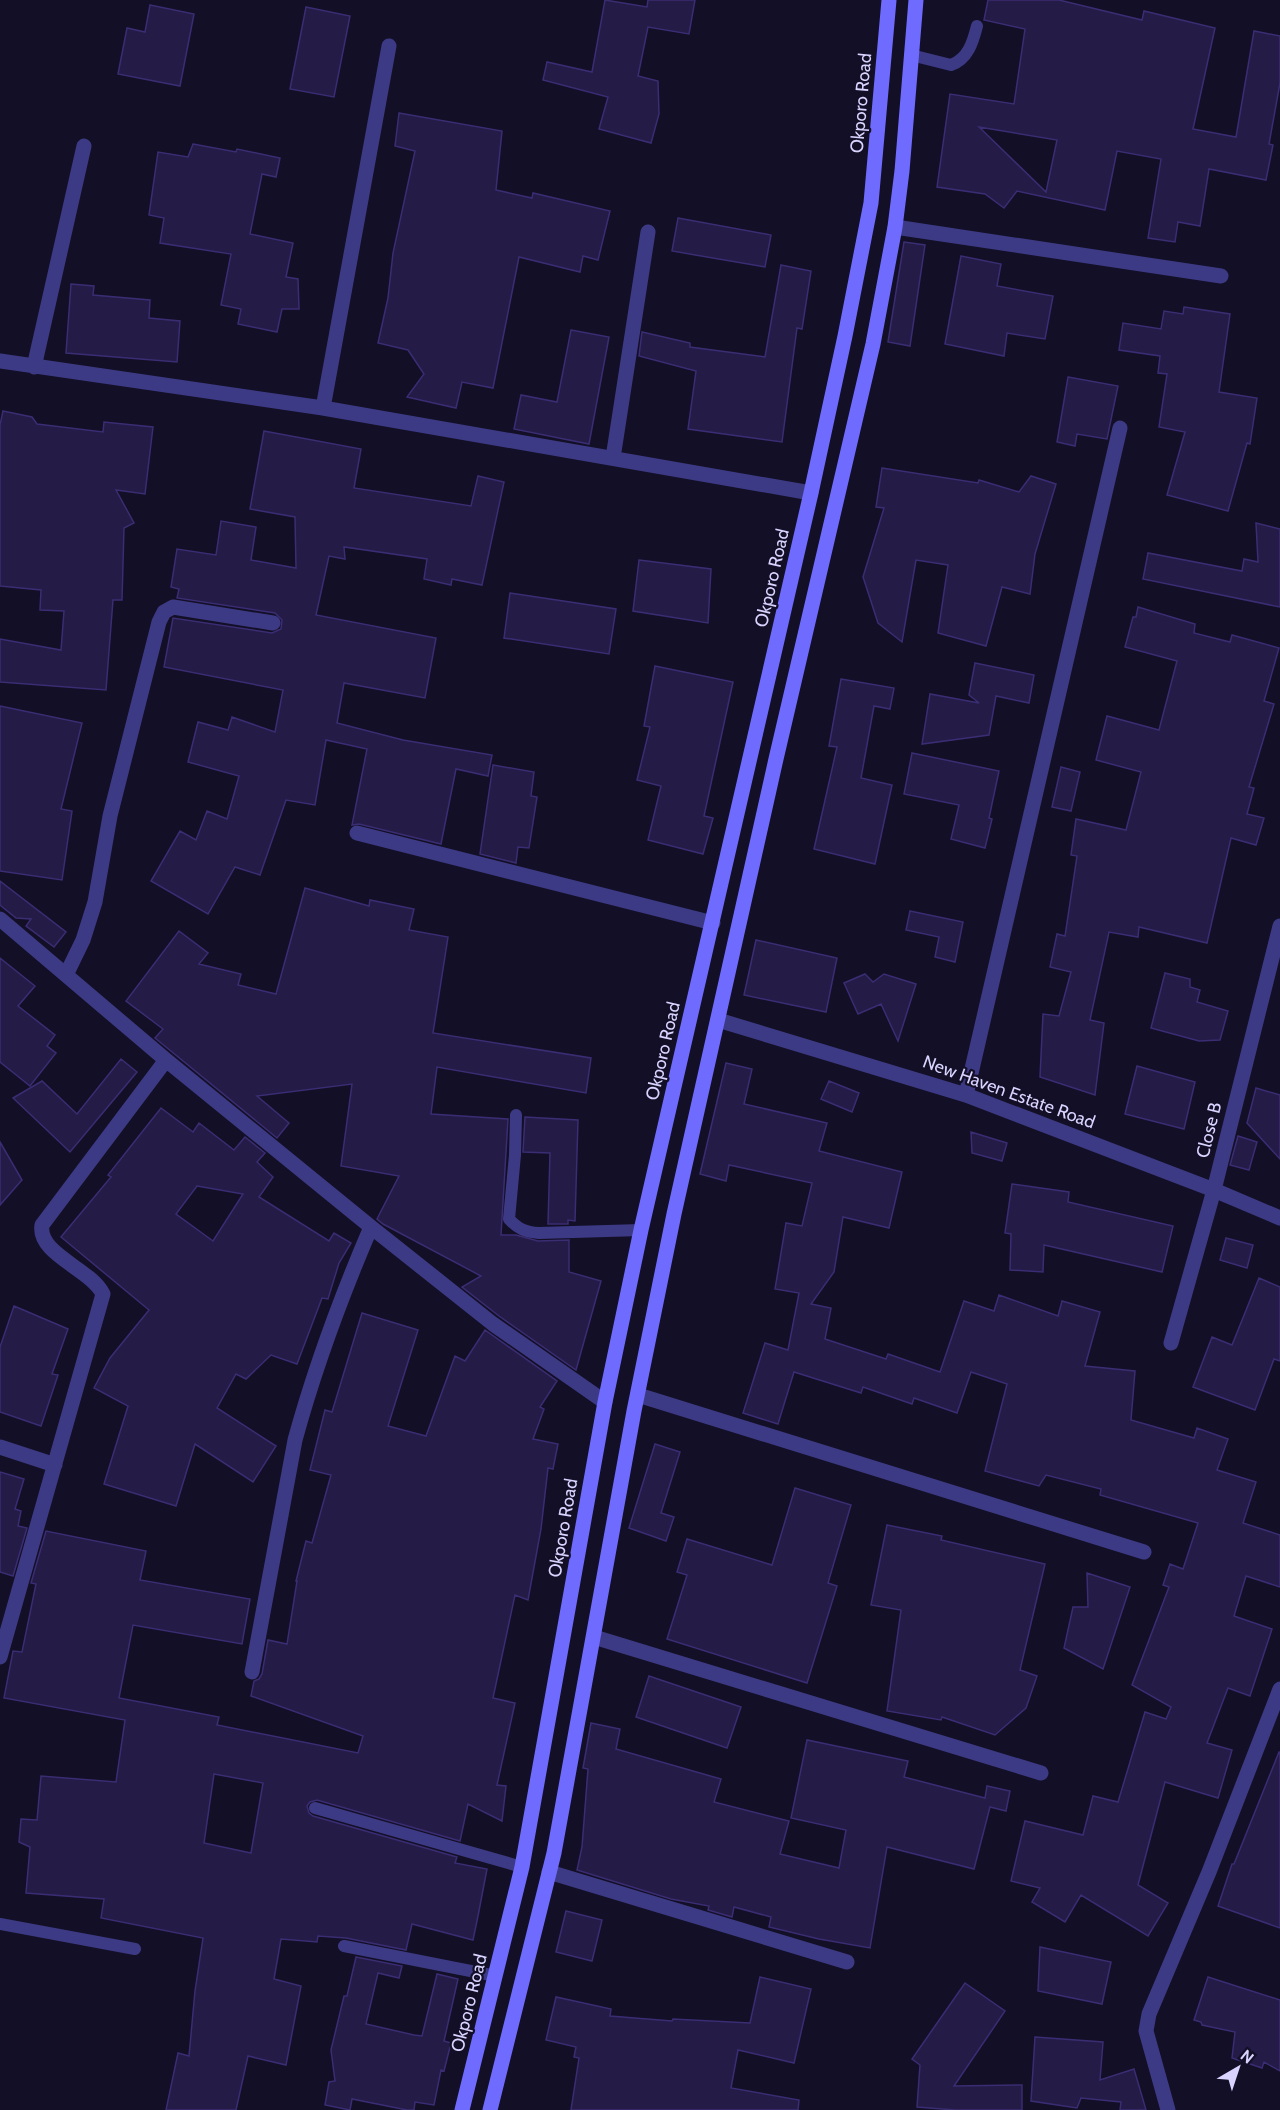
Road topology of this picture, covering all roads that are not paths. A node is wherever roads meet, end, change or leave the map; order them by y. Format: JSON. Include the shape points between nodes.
{"nodes":[{"id":1,"x":889,"y":0,"type":"edge"},
{"id":2,"x":916,"y":0,"type":"edge"},
{"id":3,"x":977,"y":26,"type":"dead end"},
{"id":4,"x":389,"y":46,"type":"dead end"},
{"id":5,"x":911,"y":55,"type":"junction"},
{"id":6,"x":84,"y":146,"type":"dead end"},
{"id":7,"x":895,"y":227,"type":"junction"},
{"id":8,"x":648,"y":232,"type":"dead end"},
{"id":9,"x":1221,"y":276,"type":"dead end"},
{"id":10,"x":0,"y":361,"type":"edge"},
{"id":11,"x":34,"y":367,"type":"junction"},
{"id":12,"x":323,"y":408,"type":"junction"},
{"id":13,"x":1119,"y":428,"type":"dead end"},
{"id":14,"x":613,"y":459,"type":"junction"},
{"id":15,"x":811,"y":493,"type":"junction"},
{"id":16,"x":273,"y":623,"type":"dead end"},
{"id":17,"x":357,"y":833,"type":"dead end"},
{"id":18,"x":0,"y":919,"type":"edge"},
{"id":19,"x":713,"y":923,"type":"junction"},
{"id":20,"x":1280,"y":926,"type":"edge"},
{"id":21,"x":66,"y":975,"type":"junction"},
{"id":22,"x":718,"y":1020,"type":"junction"},
{"id":23,"x":166,"y":1060,"type":"junction"},
{"id":24,"x":966,"y":1095,"type":"junction"},
{"id":25,"x":516,"y":1115,"type":"dead end"},
{"id":26,"x":1214,"y":1190,"type":"junction"},
{"id":27,"x":1280,"y":1218,"type":"edge"},
{"id":28,"x":371,"y":1227,"type":"junction"},
{"id":29,"x":641,"y":1230,"type":"junction"},
{"id":30,"x":1172,"y":1343,"type":"dead end"},
{"id":31,"x":638,"y":1395,"type":"junction"},
{"id":32,"x":605,"y":1402,"type":"junction"},
{"id":33,"x":0,"y":1447,"type":"edge"},
{"id":34,"x":55,"y":1465,"type":"junction"},
{"id":35,"x":1144,"y":1552,"type":"dead end"},
{"id":36,"x":594,"y":1636,"type":"junction"},
{"id":37,"x":0,"y":1657,"type":"edge"},
{"id":38,"x":252,"y":1672,"type":"dead end"},
{"id":39,"x":1280,"y":1689,"type":"edge"},
{"id":40,"x":1041,"y":1773,"type":"dead end"},
{"id":41,"x":315,"y":1808,"type":"dead end"},
{"id":42,"x":522,"y":1867,"type":"junction"},
{"id":43,"x":549,"y":1872,"type":"junction"},
{"id":44,"x":0,"y":1924,"type":"edge"},
{"id":45,"x":344,"y":1946,"type":"dead end"},
{"id":46,"x":135,"y":1949,"type":"dead end"},
{"id":47,"x":847,"y":1962,"type":"dead end"},
{"id":48,"x":496,"y":1976,"type":"junction"},
{"id":49,"x":462,"y":2110,"type":"edge"},
{"id":50,"x":490,"y":2110,"type":"edge"},
{"id":51,"x":1168,"y":2110,"type":"edge"}],
"edges":[{"from":1,"to":15,"type":"main road","name":"Okporo Road","via":[[871,203]]},
{"from":2,"to":5,"type":"main road"},
{"from":3,"to":5,"type":"lane","via":[[973,42],[956,63]]},
{"from":4,"to":12,"type":"street"},
{"from":5,"to":7,"type":"main road"},
{"from":6,"to":11,"type":"street"},
{"from":7,"to":9,"type":"street"},
{"from":7,"to":22,"type":"main road","via":[[873,344]]},
{"from":8,"to":14,"type":"street"},
{"from":10,"to":11,"type":"street"},
{"from":11,"to":12,"type":"street"},
{"from":12,"to":14,"type":"street"},
{"from":13,"to":24,"type":"street"},
{"from":14,"to":15,"type":"street"},
{"from":15,"to":19,"type":"main road","name":"Okporo Road"},
{"from":16,"to":21,"type":"street","via":[[173,608],[164,612],[110,816],[95,902]]},
{"from":17,"to":19,"type":"street"},
{"from":18,"to":21,"type":"street"},
{"from":19,"to":29,"type":"main road","name":"Okporo Road"},
{"from":20,"to":26,"type":"street","name":"Close B"},
{"from":21,"to":23,"type":"street"},
{"from":22,"to":24,"type":"street","name":"New Haven Estate Road"},
{"from":22,"to":31,"type":"main road"},
{"from":23,"to":28,"type":"street"},
{"from":23,"to":34,"type":"street","via":[[42,1225],[40,1233],[47,1246],[98,1283],[103,1294]]},
{"from":24,"to":26,"type":"street","name":"New Haven Estate Road"},
{"from":25,"to":29,"type":"lane","via":[[508,1219],[516,1227],[539,1233]]},
{"from":26,"to":27,"type":"street","name":"New Haven Estate Road"},
{"from":26,"to":30,"type":"street","name":"Close B"},
{"from":28,"to":32,"type":"street","via":[[493,1324]]},
{"from":28,"to":38,"type":"street","via":[[333,1319],[295,1440]]},
{"from":29,"to":32,"type":"main road","name":"Okporo Road"},
{"from":31,"to":35,"type":"street"},
{"from":31,"to":36,"type":"main road"},
{"from":32,"to":42,"type":"main road","name":"Okporo Road"},
{"from":33,"to":34,"type":"street"},
{"from":34,"to":37,"type":"street"},
{"from":36,"to":40,"type":"street"},
{"from":36,"to":43,"type":"main road"},
{"from":39,"to":51,"type":"street","via":[[1149,2014],[1146,2031]]},
{"from":41,"to":42,"type":"lane"},
{"from":42,"to":48,"type":"main road","name":"Okporo Road"},
{"from":43,"to":47,"type":"street"},
{"from":43,"to":50,"type":"main road"},
{"from":44,"to":46,"type":"lane"},
{"from":45,"to":48,"type":"lane"},
{"from":48,"to":49,"type":"main road","name":"Okporo Road"}]}
